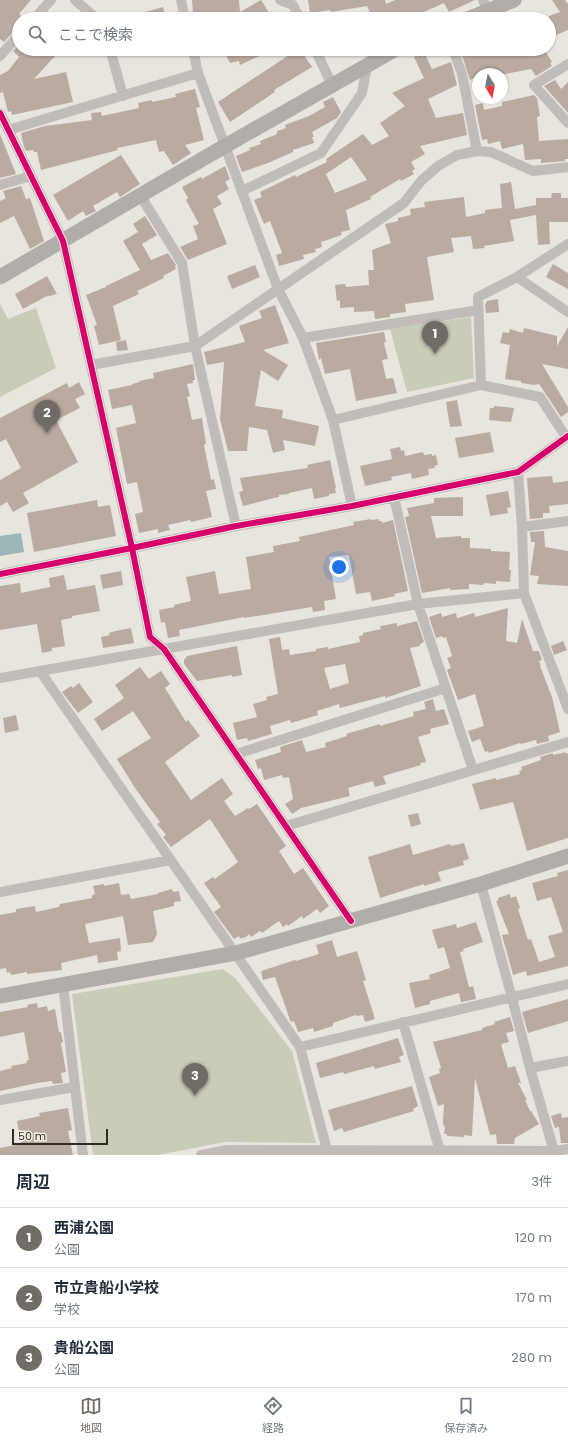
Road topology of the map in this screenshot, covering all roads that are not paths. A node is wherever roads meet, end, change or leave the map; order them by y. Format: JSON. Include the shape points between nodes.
{"nodes":[{"id":1,"x":51,"y":0,"type":"edge"},
{"id":2,"x":76,"y":0,"type":"edge"},
{"id":3,"x":181,"y":0,"type":"edge"},
{"id":4,"x":280,"y":0,"type":"edge"},
{"id":5,"x":514,"y":0,"type":"edge"},
{"id":6,"x":485,"y":5,"type":"edge"},
{"id":7,"x":40,"y":12,"type":"edge"},
{"id":8,"x":89,"y":12,"type":"edge"},
{"id":9,"x":184,"y":12,"type":"edge"},
{"id":10,"x":296,"y":12,"type":"edge"},
{"id":11,"x":476,"y":12,"type":"edge"},
{"id":12,"x":12,"y":43,"type":"edge"},
{"id":13,"x":0,"y":56,"type":"edge"},
{"id":14,"x":112,"y":56,"type":"edge"},
{"id":15,"x":194,"y":56,"type":"edge"},
{"id":16,"x":317,"y":56,"type":"edge"},
{"id":17,"x":384,"y":56,"type":"edge"},
{"id":18,"x":456,"y":56,"type":"edge"},
{"id":19,"x":568,"y":64,"type":"edge"},
{"id":20,"x":367,"y":66,"type":"junction"},
{"id":21,"x":198,"y":73,"type":"junction"},
{"id":22,"x":332,"y":86,"type":"junction"},
{"id":23,"x":123,"y":96,"type":"junction"},
{"id":24,"x":0,"y":113,"type":"edge"},
{"id":25,"x":568,"y":123,"type":"edge"},
{"id":26,"x":8,"y":130,"type":"junction"},
{"id":27,"x":225,"y":146,"type":"junction"},
{"id":28,"x":477,"y":151,"type":"junction"},
{"id":29,"x":568,"y":167,"type":"edge"},
{"id":30,"x":31,"y":176,"type":"junction"},
{"id":31,"x":0,"y":185,"type":"edge"},
{"id":32,"x":242,"y":192,"type":"junction"},
{"id":33,"x":140,"y":196,"type":"junction"},
{"id":34,"x":63,"y":240,"type":"junction"},
{"id":35,"x":568,"y":244,"type":"edge"},
{"id":36,"x":517,"y":277,"type":"junction"},
{"id":37,"x":0,"y":278,"type":"edge"},
{"id":38,"x":278,"y":289,"type":"junction"},
{"id":39,"x":479,"y":310,"type":"junction"},
{"id":40,"x":568,"y":312,"type":"edge"},
{"id":41,"x":303,"y":338,"type":"junction"},
{"id":42,"x":195,"y":346,"type":"junction"},
{"id":43,"x":91,"y":365,"type":"junction"},
{"id":44,"x":481,"y":385,"type":"junction"},
{"id":45,"x":334,"y":420,"type":"junction"},
{"id":46,"x":567,"y":436,"type":"edge"},
{"id":47,"x":518,"y":472,"type":"junction"},
{"id":48,"x":394,"y":497,"type":"junction"},
{"id":49,"x":352,"y":506,"type":"junction"},
{"id":50,"x":568,"y":521,"type":"edge"},
{"id":51,"x":236,"y":526,"type":"junction"},
{"id":52,"x":522,"y":527,"type":"junction"},
{"id":53,"x":132,"y":548,"type":"junction"},
{"id":54,"x":0,"y":574,"type":"edge"},
{"id":55,"x":524,"y":592,"type":"junction"},
{"id":56,"x":418,"y":604,"type":"junction"},
{"id":57,"x":164,"y":649,"type":"junction"},
{"id":58,"x":40,"y":671,"type":"junction"},
{"id":59,"x":0,"y":678,"type":"edge"},
{"id":60,"x":446,"y":688,"type":"junction"},
{"id":61,"x":568,"y":709,"type":"edge"},
{"id":62,"x":568,"y":742,"type":"edge"},
{"id":63,"x":236,"y":754,"type":"junction"},
{"id":64,"x":473,"y":770,"type":"junction"},
{"id":65,"x":286,"y":826,"type":"junction"},
{"id":66,"x":568,"y":856,"type":"edge"},
{"id":67,"x":171,"y":860,"type":"junction"},
{"id":68,"x":481,"y":884,"type":"junction"},
{"id":69,"x":0,"y":892,"type":"edge"},
{"id":70,"x":351,"y":921,"type":"junction"},
{"id":71,"x":236,"y":953,"type":"junction"},
{"id":72,"x":63,"y":984,"type":"junction"},
{"id":73,"x":568,"y":984,"type":"edge"},
{"id":74,"x":0,"y":996,"type":"edge"},
{"id":75,"x":512,"y":998,"type":"junction"},
{"id":76,"x":403,"y":1022,"type":"junction"},
{"id":77,"x":300,"y":1047,"type":"junction"},
{"id":78,"x":568,"y":1061,"type":"edge"},
{"id":79,"x":530,"y":1068,"type":"junction"},
{"id":80,"x":75,"y":1087,"type":"junction"},
{"id":81,"x":0,"y":1100,"type":"edge"},
{"id":82,"x":568,"y":1150,"type":"edge"},
{"id":83,"x":440,"y":1151,"type":"junction"},
{"id":84,"x":326,"y":1152,"type":"edge"},
{"id":85,"x":414,"y":1153,"type":"edge"},
{"id":86,"x":555,"y":1153,"type":"edge"},
{"id":87,"x":83,"y":1155,"type":"edge"},
{"id":88,"x":201,"y":1155,"type":"edge"}],
"edges":[{"from":1,"to":7,"type":"street"},
{"from":2,"to":8,"type":"street"},
{"from":3,"to":9,"type":"street"},
{"from":4,"to":10,"type":"street","via":[[293,5]]},
{"from":5,"to":6,"type":"street"},
{"from":6,"to":11,"type":"street"},
{"from":12,"to":13,"type":"street"},
{"from":14,"to":23,"type":"street"},
{"from":15,"to":21,"type":"street"},
{"from":16,"to":22,"type":"street"},
{"from":17,"to":20,"type":"street"},
{"from":18,"to":28,"type":"street","via":[[462,74]]},
{"from":19,"to":25,"type":"street","via":[[534,85]]},
{"from":20,"to":22,"type":"street"},
{"from":20,"to":32,"type":"street","via":[[362,93],[321,153]]},
{"from":21,"to":23,"type":"street"},
{"from":21,"to":27,"type":"street"},
{"from":22,"to":27,"type":"street"},
{"from":23,"to":26,"type":"street"},
{"from":24,"to":26,"type":"street"},
{"from":26,"to":30,"type":"street"},
{"from":27,"to":32,"type":"street"},
{"from":27,"to":33,"type":"street"},
{"from":28,"to":29,"type":"street","via":[[491,152],[533,171]]},
{"from":28,"to":38,"type":"street","via":[[457,155],[438,166],[421,181],[404,203]]},
{"from":30,"to":31,"type":"street"},
{"from":30,"to":34,"type":"street"},
{"from":32,"to":38,"type":"street"},
{"from":33,"to":34,"type":"street"},
{"from":33,"to":42,"type":"street","via":[[182,263]]},
{"from":34,"to":37,"type":"street"},
{"from":34,"to":43,"type":"street"},
{"from":35,"to":36,"type":"street"},
{"from":36,"to":39,"type":"street","via":[[478,297]]},
{"from":36,"to":40,"type":"street"},
{"from":38,"to":41,"type":"street"},
{"from":38,"to":42,"type":"street"},
{"from":39,"to":41,"type":"street"},
{"from":39,"to":44,"type":"street"},
{"from":41,"to":45,"type":"street"},
{"from":42,"to":43,"type":"street"},
{"from":42,"to":51,"type":"street"},
{"from":43,"to":53,"type":"street"},
{"from":44,"to":45,"type":"street"},
{"from":44,"to":46,"type":"street","via":[[540,397]]},
{"from":45,"to":49,"type":"street"},
{"from":46,"to":47,"type":"street"},
{"from":47,"to":48,"type":"street"},
{"from":47,"to":52,"type":"street"},
{"from":48,"to":49,"type":"street"},
{"from":48,"to":56,"type":"street"},
{"from":49,"to":51,"type":"street"},
{"from":50,"to":52,"type":"street"},
{"from":51,"to":53,"type":"street"},
{"from":52,"to":55,"type":"street"},
{"from":53,"to":54,"type":"street"},
{"from":53,"to":57,"type":"street","via":[[150,637]]},
{"from":55,"to":56,"type":"street"},
{"from":55,"to":61,"type":"street"},
{"from":56,"to":57,"type":"street"},
{"from":56,"to":60,"type":"street"},
{"from":57,"to":58,"type":"street"},
{"from":57,"to":63,"type":"street"},
{"from":58,"to":59,"type":"street"},
{"from":58,"to":67,"type":"street"},
{"from":60,"to":63,"type":"street"},
{"from":60,"to":64,"type":"street"},
{"from":62,"to":64,"type":"street"},
{"from":63,"to":65,"type":"street"},
{"from":64,"to":65,"type":"street"},
{"from":65,"to":70,"type":"street"},
{"from":66,"to":68,"type":"street"},
{"from":67,"to":69,"type":"street"},
{"from":67,"to":71,"type":"street"},
{"from":68,"to":70,"type":"street"},
{"from":68,"to":75,"type":"street"},
{"from":70,"to":71,"type":"street"},
{"from":71,"to":72,"type":"street"},
{"from":71,"to":77,"type":"street"},
{"from":72,"to":74,"type":"street"},
{"from":72,"to":80,"type":"street"},
{"from":73,"to":75,"type":"street"},
{"from":75,"to":76,"type":"street"},
{"from":75,"to":79,"type":"street"},
{"from":76,"to":77,"type":"street"},
{"from":76,"to":83,"type":"street"},
{"from":77,"to":84,"type":"street"},
{"from":78,"to":79,"type":"street"},
{"from":79,"to":86,"type":"street"},
{"from":80,"to":81,"type":"street"},
{"from":80,"to":87,"type":"street"},
{"from":82,"to":86,"type":"street"},
{"from":83,"to":85,"type":"street"},
{"from":83,"to":86,"type":"street"},
{"from":84,"to":85,"type":"street"},
{"from":84,"to":88,"type":"street","via":[[227,1150]]}]}
